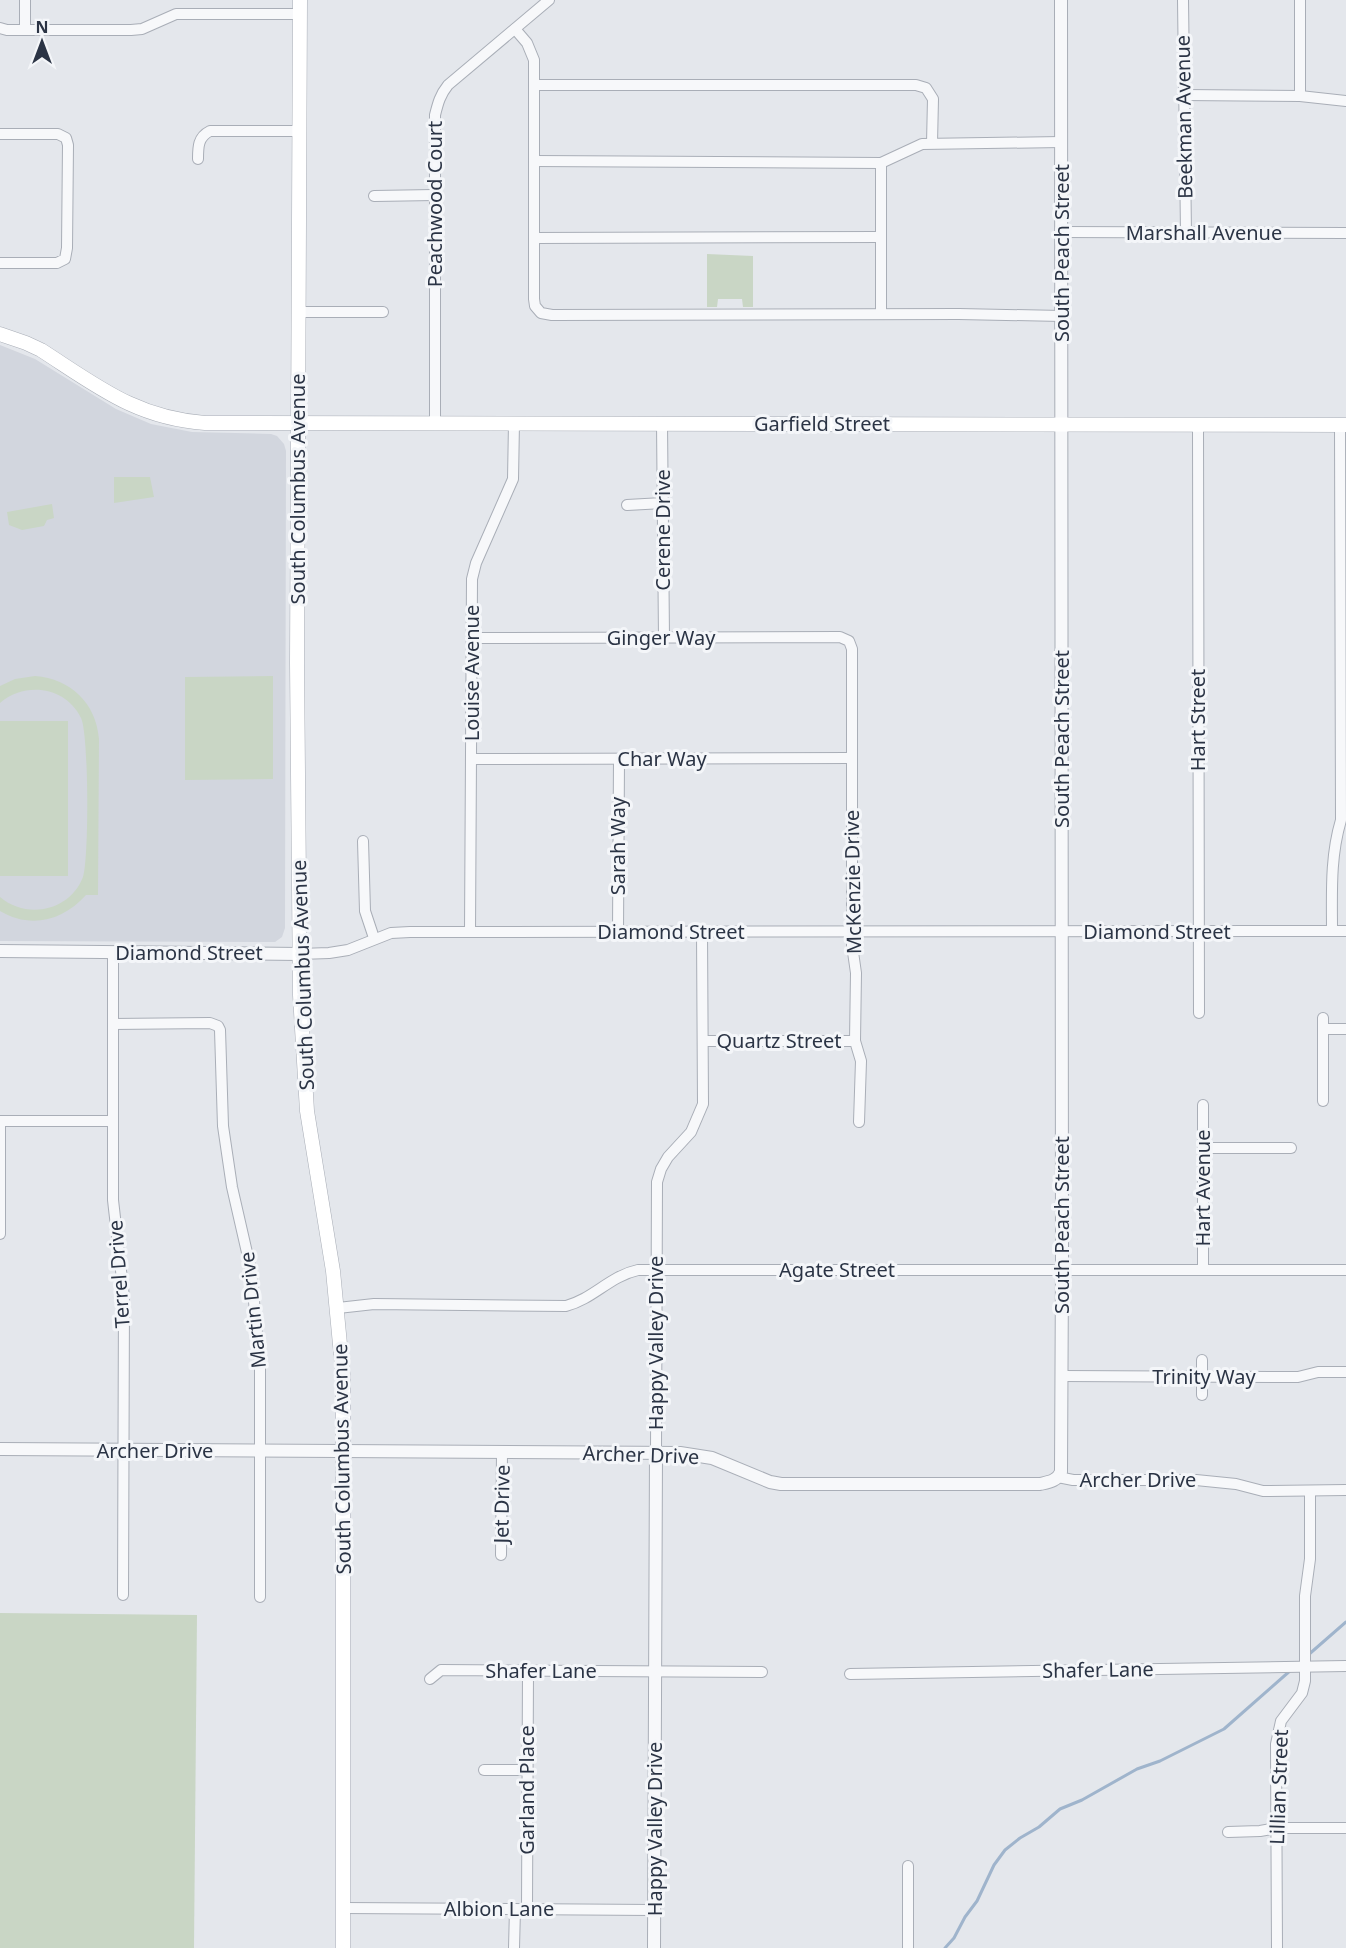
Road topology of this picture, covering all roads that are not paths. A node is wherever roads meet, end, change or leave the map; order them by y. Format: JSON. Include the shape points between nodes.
{"nodes":[{"id":1,"x":25,"y":0,"type":"edge"},
{"id":2,"x":549,"y":0,"type":"edge"},
{"id":3,"x":1061,"y":0,"type":"edge"},
{"id":4,"x":1184,"y":0,"type":"edge"},
{"id":5,"x":1300,"y":0,"type":"edge"},
{"id":6,"x":300,"y":7,"type":"edge"},
{"id":7,"x":0,"y":28,"type":"edge"},
{"id":8,"x":515,"y":29,"type":"junction"},
{"id":9,"x":25,"y":30,"type":"junction"},
{"id":10,"x":534,"y":85,"type":"junction"},
{"id":11,"x":1183,"y":95,"type":"junction"},
{"id":12,"x":1300,"y":96,"type":"junction"},
{"id":13,"x":1346,"y":101,"type":"edge"},
{"id":14,"x":300,"y":131,"type":"junction"},
{"id":15,"x":0,"y":134,"type":"edge"},
{"id":16,"x":1061,"y":142,"type":"junction"},
{"id":17,"x":933,"y":143,"type":"junction"},
{"id":18,"x":198,"y":159,"type":"dead end"},
{"id":19,"x":534,"y":162,"type":"junction"},
{"id":20,"x":881,"y":163,"type":"junction"},
{"id":21,"x":434,"y":195,"type":"junction"},
{"id":22,"x":374,"y":196,"type":"dead end"},
{"id":23,"x":1062,"y":232,"type":"junction"},
{"id":24,"x":1186,"y":233,"type":"junction"},
{"id":25,"x":1346,"y":233,"type":"edge"},
{"id":26,"x":534,"y":237,"type":"junction"},
{"id":27,"x":880,"y":237,"type":"junction"},
{"id":28,"x":0,"y":262,"type":"edge"},
{"id":29,"x":299,"y":312,"type":"junction"},
{"id":30,"x":382,"y":312,"type":"dead end"},
{"id":31,"x":881,"y":314,"type":"junction"},
{"id":32,"x":1062,"y":316,"type":"junction"},
{"id":33,"x":0,"y":334,"type":"edge"},
{"id":34,"x":298,"y":423,"type":"junction"},
{"id":35,"x":435,"y":423,"type":"junction"},
{"id":36,"x":514,"y":423,"type":"junction"},
{"id":37,"x":662,"y":423,"type":"junction"},
{"id":38,"x":1343,"y":425,"type":"edge"},
{"id":39,"x":1063,"y":426,"type":"junction"},
{"id":40,"x":1198,"y":426,"type":"junction"},
{"id":41,"x":663,"y":503,"type":"junction"},
{"id":42,"x":627,"y":505,"type":"dead end"},
{"id":43,"x":1343,"y":594,"type":"edge"},
{"id":44,"x":472,"y":638,"type":"junction"},
{"id":45,"x":664,"y":638,"type":"junction"},
{"id":46,"x":849,"y":641,"type":"joint"},
{"id":47,"x":851,"y":758,"type":"junction"},
{"id":48,"x":472,"y":759,"type":"junction"},
{"id":49,"x":619,"y":759,"type":"junction"},
{"id":50,"x":1343,"y":763,"type":"edge"},
{"id":51,"x":363,"y":841,"type":"dead end"},
{"id":52,"x":1199,"y":931,"type":"junction"},
{"id":53,"x":1332,"y":931,"type":"junction"},
{"id":54,"x":1346,"y":931,"type":"edge"},
{"id":55,"x":470,"y":932,"type":"junction"},
{"id":56,"x":618,"y":932,"type":"junction"},
{"id":57,"x":702,"y":932,"type":"junction"},
{"id":58,"x":852,"y":932,"type":"junction"},
{"id":59,"x":1063,"y":933,"type":"junction"},
{"id":60,"x":374,"y":938,"type":"junction"},
{"id":61,"x":0,"y":951,"type":"edge"},
{"id":62,"x":113,"y":952,"type":"junction"},
{"id":63,"x":300,"y":954,"type":"junction"},
{"id":64,"x":1199,"y":1013,"type":"dead end"},
{"id":65,"x":113,"y":1023,"type":"junction"},
{"id":66,"x":1346,"y":1029,"type":"edge"},
{"id":67,"x":703,"y":1041,"type":"junction"},
{"id":68,"x":855,"y":1041,"type":"junction"},
{"id":69,"x":1323,"y":1101,"type":"dead end"},
{"id":70,"x":1203,"y":1106,"type":"dead end"},
{"id":71,"x":112,"y":1120,"type":"junction"},
{"id":72,"x":0,"y":1121,"type":"edge"},
{"id":73,"x":859,"y":1122,"type":"dead end"},
{"id":74,"x":1203,"y":1148,"type":"junction"},
{"id":75,"x":1291,"y":1148,"type":"dead end"},
{"id":76,"x":1,"y":1220,"type":"edge"},
{"id":77,"x":0,"y":1234,"type":"edge"},
{"id":78,"x":1062,"y":1269,"type":"junction"},
{"id":79,"x":656,"y":1270,"type":"junction"},
{"id":80,"x":1203,"y":1270,"type":"junction"},
{"id":81,"x":1346,"y":1270,"type":"edge"},
{"id":82,"x":338,"y":1308,"type":"junction"},
{"id":83,"x":1202,"y":1360,"type":"dead end"},
{"id":84,"x":1346,"y":1372,"type":"edge"},
{"id":85,"x":1062,"y":1376,"type":"junction"},
{"id":86,"x":1202,"y":1377,"type":"junction"},
{"id":87,"x":1202,"y":1395,"type":"dead end"},
{"id":88,"x":0,"y":1449,"type":"edge"},
{"id":89,"x":124,"y":1451,"type":"junction"},
{"id":90,"x":260,"y":1451,"type":"junction"},
{"id":91,"x":344,"y":1452,"type":"junction"},
{"id":92,"x":502,"y":1453,"type":"junction"},
{"id":93,"x":656,"y":1453,"type":"junction"},
{"id":94,"x":1058,"y":1477,"type":"junction"},
{"id":95,"x":1346,"y":1490,"type":"edge"},
{"id":96,"x":1310,"y":1491,"type":"junction"},
{"id":97,"x":501,"y":1555,"type":"dead end"},
{"id":98,"x":123,"y":1595,"type":"dead end"},
{"id":99,"x":260,"y":1596,"type":"dead end"},
{"id":100,"x":1305,"y":1666,"type":"junction"},
{"id":101,"x":1346,"y":1666,"type":"edge"},
{"id":102,"x":528,"y":1671,"type":"junction"},
{"id":103,"x":656,"y":1672,"type":"junction"},
{"id":104,"x":762,"y":1672,"type":"dead end"},
{"id":105,"x":850,"y":1674,"type":"dead end"},
{"id":106,"x":430,"y":1679,"type":"dead end"},
{"id":107,"x":484,"y":1770,"type":"dead end"},
{"id":108,"x":527,"y":1770,"type":"junction"},
{"id":109,"x":1277,"y":1828,"type":"junction"},
{"id":110,"x":1346,"y":1828,"type":"edge"},
{"id":111,"x":1228,"y":1832,"type":"dead end"},
{"id":112,"x":908,"y":1866,"type":"dead end"},
{"id":113,"x":343,"y":1908,"type":"junction"},
{"id":114,"x":521,"y":1909,"type":"junction"},
{"id":115,"x":654,"y":1910,"type":"junction"},
{"id":116,"x":343,"y":1948,"type":"edge"},
{"id":117,"x":514,"y":1948,"type":"edge"},
{"id":118,"x":654,"y":1948,"type":"edge"},
{"id":119,"x":908,"y":1948,"type":"edge"},
{"id":120,"x":1277,"y":1948,"type":"edge"}],
"edges":[{"from":1,"to":9,"type":"street"},
{"from":2,"to":8,"type":"street","name":"Peachwood Court"},
{"from":3,"to":16,"type":"street","name":"South Peach Street"},
{"from":4,"to":11,"type":"street","name":"Beekman Avenue"},
{"from":5,"to":12,"type":"street"},
{"from":6,"to":9,"type":"street","via":[[176,14],[142,29]]},
{"from":6,"to":14,"type":"main road","name":"South Columbus Avenue"},
{"from":7,"to":9,"type":"street"},
{"from":8,"to":10,"type":"street","via":[[532,51]]},
{"from":8,"to":21,"type":"street","name":"Peachwood Court","via":[[442,93],[435,115]]},
{"from":10,"to":17,"type":"street","via":[[916,85],[926,88],[933,99]]},
{"from":10,"to":19,"type":"street"},
{"from":11,"to":12,"type":"street"},
{"from":11,"to":24,"type":"street","name":"Beekman Avenue"},
{"from":12,"to":13,"type":"street"},
{"from":14,"to":18,"type":"street","via":[[210,131],[200,141]]},
{"from":14,"to":29,"type":"main road","name":"South Columbus Avenue"},
{"from":15,"to":28,"type":"street","via":[[52,134],[66,138],[68,144],[64,259],[57,263]]},
{"from":16,"to":17,"type":"street"},
{"from":16,"to":23,"type":"street","name":"South Peach Street"},
{"from":17,"to":20,"type":"street","via":[[922,144]]},
{"from":19,"to":20,"type":"street"},
{"from":19,"to":26,"type":"street"},
{"from":20,"to":27,"type":"street"},
{"from":21,"to":22,"type":"street"},
{"from":21,"to":35,"type":"street","name":"Peachwood Court"},
{"from":23,"to":24,"type":"street","name":"Marshall Avenue"},
{"from":23,"to":32,"type":"street","name":"South Peach Street"},
{"from":24,"to":25,"type":"street","name":"Marshall Avenue"},
{"from":26,"to":27,"type":"street"},
{"from":26,"to":31,"type":"street","via":[[534,299],[541,313]]},
{"from":27,"to":31,"type":"street"},
{"from":29,"to":30,"type":"street"},
{"from":29,"to":34,"type":"main road","name":"South Columbus Avenue"},
{"from":31,"to":32,"type":"street"},
{"from":32,"to":39,"type":"street","name":"South Peach Street"},
{"from":33,"to":34,"type":"main road","name":"Garfield Street","via":[[41,350],[117,398],[160,417],[205,423]]},
{"from":34,"to":35,"type":"main road","name":"Garfield Street"},
{"from":34,"to":63,"type":"main road","name":"South Columbus Avenue"},
{"from":35,"to":36,"type":"main road","name":"Garfield Street"},
{"from":36,"to":37,"type":"main road","name":"Garfield Street"},
{"from":36,"to":44,"type":"street","name":"Louise Avenue","via":[[513,478],[473,570]]},
{"from":37,"to":39,"type":"main road","name":"Garfield Street"},
{"from":37,"to":41,"type":"street","name":"Cerene Drive"},
{"from":38,"to":40,"type":"main road","name":"Garfield Street"},
{"from":38,"to":43,"type":"street"},
{"from":39,"to":40,"type":"main road","name":"Garfield Street"},
{"from":39,"to":59,"type":"street","name":"South Peach Street"},
{"from":40,"to":52,"type":"street","name":"Hart Street"},
{"from":41,"to":42,"type":"street"},
{"from":41,"to":45,"type":"street","name":"Cerene Drive"},
{"from":43,"to":50,"type":"street"},
{"from":44,"to":45,"type":"street","name":"Ginger Way"},
{"from":44,"to":48,"type":"street","name":"Louise Avenue"},
{"from":45,"to":46,"type":"street","name":"Ginger Way"},
{"from":46,"to":47,"type":"street","name":"McKenzie Drive"},
{"from":47,"to":49,"type":"street","name":"Char Way"},
{"from":47,"to":58,"type":"street","name":"McKenzie Drive"},
{"from":48,"to":49,"type":"street","name":"Char Way"},
{"from":48,"to":55,"type":"street","name":"Louise Avenue"},
{"from":49,"to":56,"type":"street","name":"Sarah Way"},
{"from":50,"to":53,"type":"street","via":[[1341,820],[1332,868]]},
{"from":51,"to":60,"type":"street","via":[[365,911]]},
{"from":52,"to":53,"type":"street","name":"Diamond Street"},
{"from":52,"to":59,"type":"street","name":"Diamond Street"},
{"from":52,"to":64,"type":"street","name":"Hart Street"},
{"from":53,"to":54,"type":"street","name":"Diamond Street"},
{"from":55,"to":56,"type":"street","name":"Diamond Street"},
{"from":55,"to":60,"type":"street","name":"Diamond Street","via":[[401,932]]},
{"from":56,"to":57,"type":"street","name":"Diamond Street"},
{"from":57,"to":58,"type":"street","name":"Diamond Street"},
{"from":57,"to":67,"type":"street","name":"Happy Valley Drive"},
{"from":58,"to":59,"type":"street","name":"Diamond Street"},
{"from":58,"to":68,"type":"street","name":"McKenzie Drive"},
{"from":59,"to":78,"type":"street","name":"South Peach Street"},
{"from":60,"to":63,"type":"street","name":"Diamond Street","via":[[348,950]]},
{"from":61,"to":62,"type":"street","name":"Diamond Street"},
{"from":62,"to":63,"type":"street","name":"Diamond Street"},
{"from":62,"to":65,"type":"street","name":"Terrel Drive"},
{"from":63,"to":82,"type":"main road","name":"South Columbus Avenue","via":[[307,1111]]},
{"from":65,"to":71,"type":"street","name":"Terrel Drive"},
{"from":65,"to":90,"type":"street","name":"Martin Drive","via":[[218,1026],[226,1154],[251,1270],[255,1309],[260,1365]]},
{"from":66,"to":69,"type":"street","via":[[1323,1023]]},
{"from":67,"to":68,"type":"street","name":"Quartz Street"},
{"from":67,"to":79,"type":"street","name":"Happy Valley Drive","via":[[703,1104],[691,1132],[668,1157],[657,1182]]},
{"from":68,"to":73,"type":"street","name":"McKenzie Drive","via":[[861,1061]]},
{"from":70,"to":74,"type":"street","name":"Hart Avenue"},
{"from":71,"to":72,"type":"street"},
{"from":71,"to":89,"type":"street","name":"Terrel Drive","via":[[113,1200],[124,1297]]},
{"from":72,"to":76,"type":"street"},
{"from":74,"to":75,"type":"street"},
{"from":74,"to":80,"type":"street","name":"Hart Avenue"},
{"from":76,"to":77,"type":"street"},
{"from":78,"to":79,"type":"street","name":"Agate Street"},
{"from":78,"to":80,"type":"street","name":"Agate Street"},
{"from":78,"to":85,"type":"street","name":"South Peach Street"},
{"from":79,"to":82,"type":"street","name":"Agate Street","via":[[622,1274],[566,1306],[374,1304]]},
{"from":79,"to":93,"type":"street","name":"Happy Valley Drive"},
{"from":80,"to":81,"type":"street","name":"Agate Street"},
{"from":82,"to":91,"type":"main road","name":"South Columbus Avenue"},
{"from":83,"to":86,"type":"street"},
{"from":84,"to":86,"type":"street","name":"Trinity Way","via":[[1298,1377]]},
{"from":85,"to":86,"type":"street","name":"Trinity Way"},
{"from":85,"to":94,"type":"street","name":"South Peach Street"},
{"from":86,"to":87,"type":"street"},
{"from":88,"to":89,"type":"street","name":"Archer Drive"},
{"from":89,"to":90,"type":"street","name":"Archer Drive"},
{"from":89,"to":98,"type":"street","name":"Terrel Drive"},
{"from":90,"to":91,"type":"street","name":"Archer Drive"},
{"from":90,"to":99,"type":"street","name":"Martin Drive"},
{"from":91,"to":92,"type":"street","name":"Archer Drive"},
{"from":91,"to":113,"type":"main road","name":"South Columbus Avenue"},
{"from":92,"to":93,"type":"street","name":"Archer Drive"},
{"from":92,"to":97,"type":"street","name":"Jet Drive"},
{"from":93,"to":94,"type":"street","name":"Archer Drive","via":[[712,1458],[782,1484],[1040,1484]]},
{"from":93,"to":103,"type":"street","name":"Happy Valley Drive"},
{"from":94,"to":96,"type":"street","name":"Archer Drive","via":[[1218,1481],[1263,1491]]},
{"from":95,"to":96,"type":"street","name":"Archer Drive"},
{"from":96,"to":100,"type":"street","name":"Lillian Street"},
{"from":100,"to":101,"type":"street","name":"Shafer Lane"},
{"from":100,"to":105,"type":"street","name":"Shafer Lane"},
{"from":100,"to":109,"type":"street","name":"Lillian Street","via":[[1302,1693],[1277,1732]]},
{"from":102,"to":103,"type":"street","name":"Shafer Lane"},
{"from":102,"to":106,"type":"street","name":"Shafer Lane","via":[[441,1670]]},
{"from":102,"to":108,"type":"street","name":"Garland Place"},
{"from":103,"to":104,"type":"street","name":"Shafer Lane"},
{"from":103,"to":115,"type":"street","name":"Happy Valley Drive"},
{"from":107,"to":108,"type":"street"},
{"from":108,"to":114,"type":"street","name":"Garland Place"},
{"from":109,"to":110,"type":"street"},
{"from":109,"to":111,"type":"street"},
{"from":109,"to":120,"type":"street","name":"Lillian Street"},
{"from":112,"to":119,"type":"street"},
{"from":113,"to":114,"type":"street","name":"Albion Lane"},
{"from":113,"to":116,"type":"main road","name":"South Columbus Avenue"},
{"from":114,"to":115,"type":"street","name":"Albion Lane"},
{"from":114,"to":117,"type":"street","name":"Garland Place"},
{"from":115,"to":118,"type":"street","name":"Happy Valley Drive"}]}
